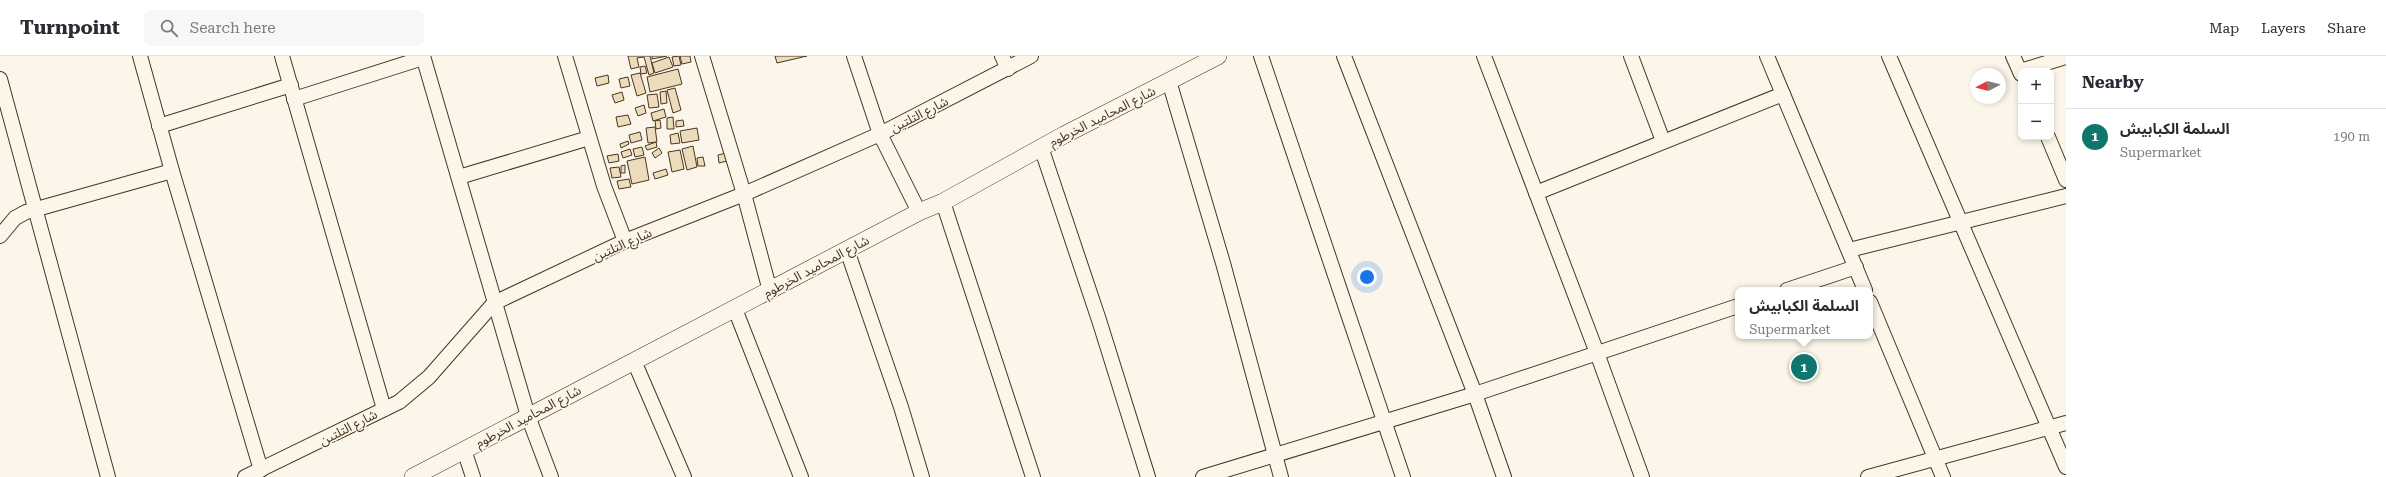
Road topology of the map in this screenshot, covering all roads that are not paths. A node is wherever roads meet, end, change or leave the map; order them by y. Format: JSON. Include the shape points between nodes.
{"nodes":[{"id":1,"x":140,"y":56,"type":"edge"},
{"id":2,"x":282,"y":56,"type":"edge"},
{"id":3,"x":565,"y":56,"type":"edge"},
{"id":4,"x":702,"y":56,"type":"edge"},
{"id":5,"x":854,"y":56,"type":"edge"},
{"id":6,"x":1002,"y":56,"type":"edge"},
{"id":7,"x":1031,"y":56,"type":"edge"},
{"id":8,"x":1218,"y":56,"type":"edge"},
{"id":9,"x":1261,"y":56,"type":"edge"},
{"id":10,"x":1344,"y":56,"type":"edge"},
{"id":11,"x":1484,"y":56,"type":"edge"},
{"id":12,"x":1632,"y":56,"type":"edge"},
{"id":13,"x":1767,"y":56,"type":"edge"},
{"id":14,"x":1889,"y":56,"type":"edge"},
{"id":15,"x":2013,"y":56,"type":"edge"},
{"id":16,"x":423,"y":57,"type":"edge"},
{"id":17,"x":2066,"y":57,"type":"edge"},
{"id":18,"x":2018,"y":68,"type":"edge"},
{"id":19,"x":2034,"y":68,"type":"edge"},
{"id":20,"x":1008,"y":69,"type":"junction"},
{"id":21,"x":0,"y":79,"type":"edge"},
{"id":22,"x":1169,"y":81,"type":"junction"},
{"id":23,"x":291,"y":85,"type":"junction"},
{"id":24,"x":1783,"y":94,"type":"junction"},
{"id":25,"x":294,"y":99,"type":"junction"},
{"id":26,"x":159,"y":126,"type":"junction"},
{"id":27,"x":880,"y":134,"type":"junction"},
{"id":28,"x":589,"y":138,"type":"junction"},
{"id":29,"x":2049,"y":140,"type":"edge"},
{"id":30,"x":1662,"y":141,"type":"junction"},
{"id":31,"x":1041,"y":148,"type":"junction"},
{"id":32,"x":172,"y":171,"type":"junction"},
{"id":33,"x":459,"y":177,"type":"junction"},
{"id":34,"x":2066,"y":180,"type":"edge"},
{"id":35,"x":1536,"y":193,"type":"junction"},
{"id":36,"x":744,"y":194,"type":"junction"},
{"id":37,"x":2066,"y":196,"type":"edge"},
{"id":38,"x":943,"y":202,"type":"junction"},
{"id":39,"x":34,"y":210,"type":"junction"},
{"id":40,"x":919,"y":212,"type":"junction"},
{"id":41,"x":1961,"y":223,"type":"junction"},
{"id":42,"x":0,"y":236,"type":"edge"},
{"id":43,"x":625,"y":242,"type":"junction"},
{"id":44,"x":847,"y":250,"type":"junction"},
{"id":45,"x":1849,"y":250,"type":"junction"},
{"id":46,"x":1856,"y":267,"type":"junction"},
{"id":47,"x":1796,"y":287,"type":"edge"},
{"id":48,"x":1864,"y":287,"type":"edge"},
{"id":49,"x":770,"y":291,"type":"junction"},
{"id":50,"x":494,"y":303,"type":"junction"},
{"id":51,"x":1735,"y":307,"type":"edge"},
{"id":52,"x":735,"y":309,"type":"junction"},
{"id":53,"x":1873,"y":309,"type":"edge"},
{"id":54,"x":1598,"y":353,"type":"junction"},
{"id":55,"x":634,"y":361,"type":"junction"},
{"id":56,"x":1475,"y":394,"type":"junction"},
{"id":57,"x":384,"y":409,"type":"junction"},
{"id":58,"x":528,"y":416,"type":"junction"},
{"id":59,"x":1384,"y":422,"type":"junction"},
{"id":60,"x":2066,"y":423,"type":"edge"},
{"id":61,"x":2049,"y":428,"type":"junction"},
{"id":62,"x":464,"y":450,"type":"junction"},
{"id":63,"x":1275,"y":455,"type":"junction"},
{"id":64,"x":1935,"y":459,"type":"junction"},
{"id":65,"x":2066,"y":467,"type":"edge"},
{"id":66,"x":261,"y":470,"type":"junction"},
{"id":67,"x":108,"y":477,"type":"edge"},
{"id":68,"x":245,"y":477,"type":"edge"},
{"id":69,"x":413,"y":477,"type":"edge"},
{"id":70,"x":473,"y":477,"type":"edge"},
{"id":71,"x":551,"y":477,"type":"edge"},
{"id":72,"x":684,"y":477,"type":"edge"},
{"id":73,"x":801,"y":477,"type":"edge"},
{"id":74,"x":922,"y":477,"type":"edge"},
{"id":75,"x":1033,"y":477,"type":"edge"},
{"id":76,"x":1148,"y":477,"type":"edge"},
{"id":77,"x":1203,"y":477,"type":"edge"},
{"id":78,"x":1281,"y":477,"type":"edge"},
{"id":79,"x":1403,"y":477,"type":"edge"},
{"id":80,"x":1504,"y":477,"type":"edge"},
{"id":81,"x":1642,"y":477,"type":"edge"},
{"id":82,"x":1868,"y":477,"type":"edge"},
{"id":83,"x":1943,"y":477,"type":"edge"}],
"edges":[{"from":1,"to":26,"type":"street"},
{"from":2,"to":23,"type":"street"},
{"from":3,"to":28,"type":"street"},
{"from":4,"to":36,"type":"street"},
{"from":5,"to":27,"type":"street"},
{"from":6,"to":20,"type":"street"},
{"from":7,"to":20,"type":"street","name":"شارع التلتين"},
{"from":8,"to":22,"type":"street","name":"شارع المحاميد الخرطوم"},
{"from":9,"to":59,"type":"street"},
{"from":10,"to":56,"type":"street"},
{"from":11,"to":35,"type":"street"},
{"from":12,"to":30,"type":"street"},
{"from":13,"to":24,"type":"street"},
{"from":14,"to":41,"type":"street"},
{"from":15,"to":18,"type":"street"},
{"from":16,"to":25,"type":"street"},
{"from":16,"to":33,"type":"street"},
{"from":17,"to":19,"type":"street"},
{"from":20,"to":27,"type":"street","name":"شارع التلتين"},
{"from":21,"to":39,"type":"street"},
{"from":22,"to":31,"type":"street","name":"شارع المحاميد الخرطوم"},
{"from":22,"to":63,"type":"street","via":[[1223,263]]},
{"from":23,"to":25,"type":"street"},
{"from":23,"to":26,"type":"street"},
{"from":24,"to":30,"type":"street"},
{"from":24,"to":45,"type":"street"},
{"from":25,"to":57,"type":"street"},
{"from":26,"to":32,"type":"street"},
{"from":27,"to":36,"type":"street","name":"شارع التلتين"},
{"from":27,"to":40,"type":"street"},
{"from":28,"to":33,"type":"street"},
{"from":28,"to":43,"type":"street"},
{"from":29,"to":34,"type":"street"},
{"from":30,"to":35,"type":"street"},
{"from":31,"to":38,"type":"street","name":"شارع المحاميد الخرطوم"},
{"from":31,"to":76,"type":"street"},
{"from":32,"to":39,"type":"street"},
{"from":32,"to":66,"type":"street"},
{"from":33,"to":50,"type":"street"},
{"from":35,"to":54,"type":"street"},
{"from":36,"to":43,"type":"street","name":"شارع التلتين"},
{"from":36,"to":49,"type":"street"},
{"from":37,"to":41,"type":"street"},
{"from":38,"to":40,"type":"street","name":"شارع المحاميد الخرطوم"},
{"from":38,"to":75,"type":"street"},
{"from":39,"to":42,"type":"street","via":[[15,218]]},
{"from":39,"to":67,"type":"street"},
{"from":40,"to":44,"type":"street","name":"شارع المحاميد الخرطوم"},
{"from":41,"to":45,"type":"street"},
{"from":41,"to":61,"type":"street"},
{"from":43,"to":50,"type":"street","name":"شارع التلتين"},
{"from":44,"to":49,"type":"street","name":"شارع المحاميد الخرطوم"},
{"from":44,"to":74,"type":"street","via":[[901,407]]},
{"from":45,"to":46,"type":"street"},
{"from":46,"to":47,"type":"street"},
{"from":46,"to":48,"type":"street"},
{"from":49,"to":52,"type":"street","name":"شارع المحاميد الخرطوم"},
{"from":50,"to":57,"type":"street","name":"شارع التلتين","via":[[429,377],[404,398]]},
{"from":50,"to":58,"type":"street"},
{"from":51,"to":54,"type":"street"},
{"from":52,"to":55,"type":"street","name":"شارع المحاميد الخرطوم"},
{"from":52,"to":73,"type":"street"},
{"from":53,"to":64,"type":"street"},
{"from":54,"to":56,"type":"street"},
{"from":54,"to":81,"type":"street"},
{"from":55,"to":58,"type":"street","name":"شارع المحاميد الخرطوم"},
{"from":55,"to":72,"type":"street"},
{"from":56,"to":59,"type":"street"},
{"from":56,"to":80,"type":"street"},
{"from":57,"to":66,"type":"street","name":"شارع التلتين"},
{"from":58,"to":62,"type":"street","name":"شارع المحاميد الخرطوم"},
{"from":58,"to":71,"type":"street"},
{"from":59,"to":63,"type":"street"},
{"from":59,"to":79,"type":"street"},
{"from":60,"to":61,"type":"street"},
{"from":61,"to":64,"type":"street"},
{"from":61,"to":65,"type":"street"},
{"from":62,"to":69,"type":"street","name":"شارع المحاميد الخرطوم"},
{"from":62,"to":70,"type":"street"},
{"from":63,"to":77,"type":"street"},
{"from":63,"to":78,"type":"street"},
{"from":64,"to":82,"type":"street"},
{"from":64,"to":83,"type":"street"},
{"from":66,"to":68,"type":"street","name":"شارع التلتين"}]}
